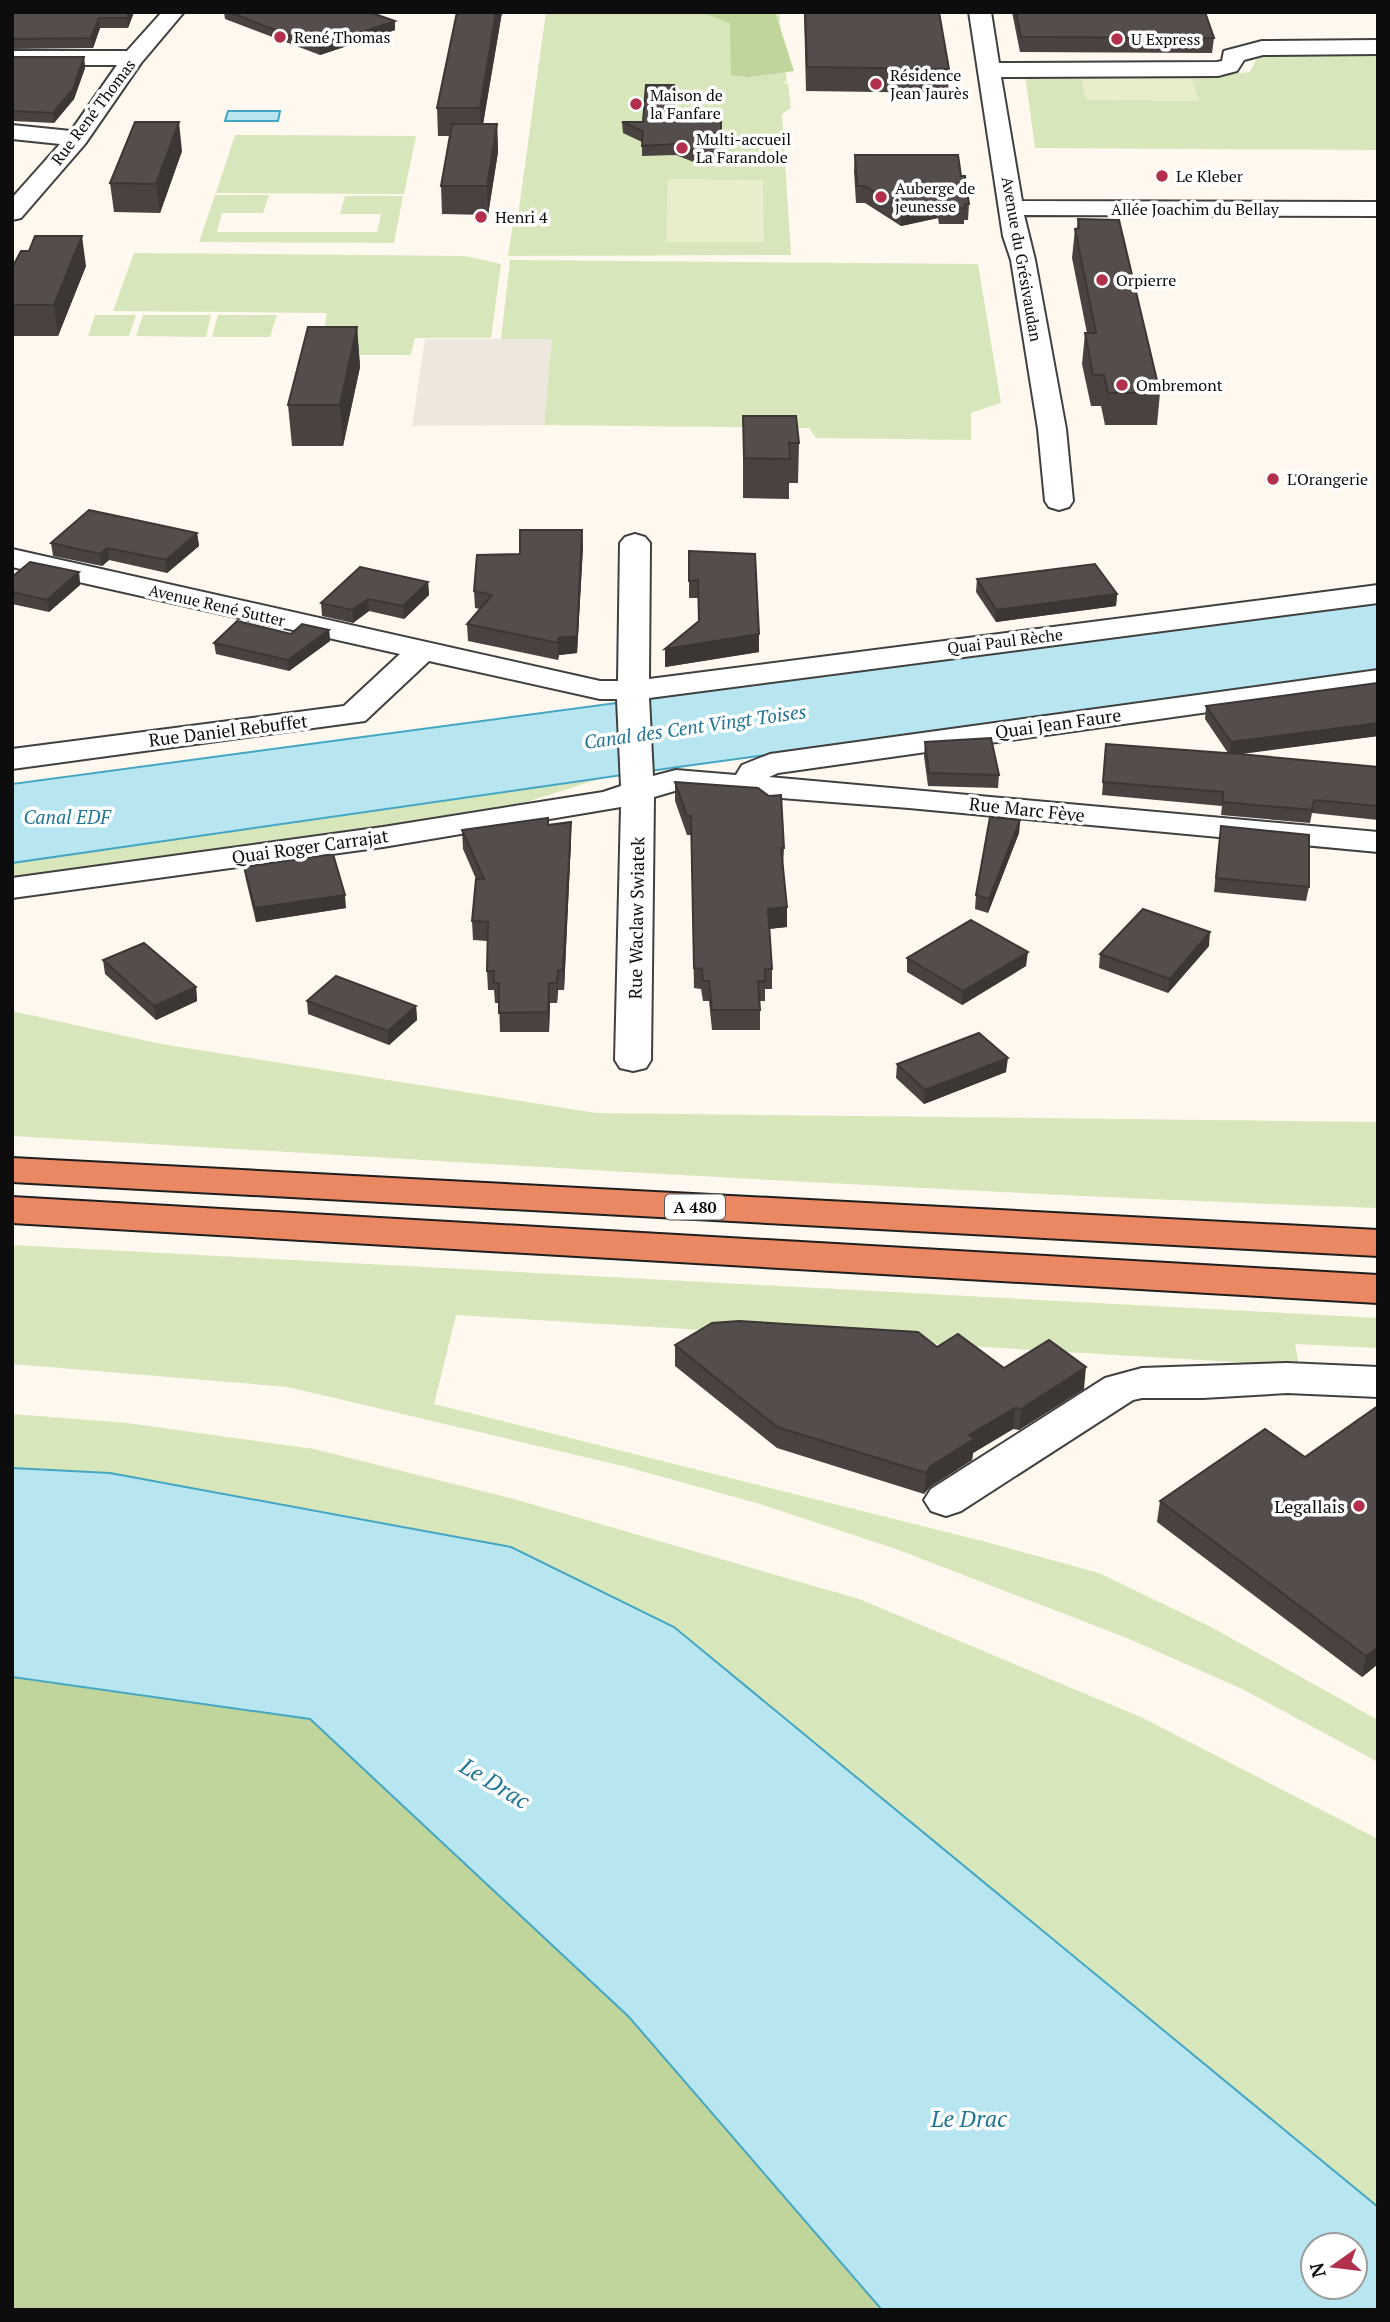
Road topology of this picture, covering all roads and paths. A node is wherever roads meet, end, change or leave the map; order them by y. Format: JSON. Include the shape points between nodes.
{"nodes":[{"id":1,"x":174,"y":12,"type":"edge"},
{"id":2,"x":979,"y":14,"type":"edge"},
{"id":3,"x":1378,"y":47,"type":"edge"},
{"id":4,"x":12,"y":58,"type":"edge"},
{"id":5,"x":133,"y":58,"type":"junction"},
{"id":6,"x":988,"y":70,"type":"junction"},
{"id":7,"x":12,"y":132,"type":"edge"},
{"id":8,"x":77,"y":139,"type":"junction"},
{"id":9,"x":1011,"y":208,"type":"junction"},
{"id":10,"x":1378,"y":209,"type":"edge"},
{"id":11,"x":12,"y":213,"type":"edge"},
{"id":12,"x":1059,"y":502,"type":"dead end"},
{"id":13,"x":635,"y":544,"type":"dead end"},
{"id":14,"x":12,"y":558,"type":"edge"},
{"id":15,"x":1378,"y":594,"type":"edge"},
{"id":16,"x":421,"y":652,"type":"junction"},
{"id":17,"x":1378,"y":679,"type":"edge"},
{"id":18,"x":633,"y":694,"type":"junction"},
{"id":19,"x":12,"y":759,"type":"edge"},
{"id":20,"x":676,"y":780,"type":"joint"},
{"id":21,"x":747,"y":785,"type":"junction"},
{"id":22,"x":627,"y":790,"type":"junction"},
{"id":23,"x":1378,"y":842,"type":"edge"},
{"id":24,"x":12,"y":887,"type":"edge"},
{"id":25,"x":634,"y":1060,"type":"dead end"},
{"id":26,"x":12,"y":1170,"type":"edge"},
{"id":27,"x":12,"y":1210,"type":"edge"},
{"id":28,"x":12,"y":1228,"type":"edge"},
{"id":29,"x":335,"y":1230,"type":"junction"},
{"id":30,"x":1378,"y":1243,"type":"edge"},
{"id":31,"x":1378,"y":1289,"type":"edge"},
{"id":32,"x":1378,"y":1382,"type":"edge"},
{"id":33,"x":946,"y":1500,"type":"dead end"}],
"edges":[{"from":1,"to":5,"type":"street","name":"Rue René Thomas"},
{"from":2,"to":6,"type":"street","name":"Avenue du Grésivaudan"},
{"from":3,"to":6,"type":"street","via":[[1251,49],[1232,55],[1229,66],[1217,69]]},
{"from":4,"to":5,"type":"street"},
{"from":5,"to":8,"type":"street","name":"Rue René Thomas"},
{"from":6,"to":9,"type":"street","name":"Avenue du Grésivaudan"},
{"from":7,"to":8,"type":"street"},
{"from":8,"to":11,"type":"street","name":"Rue René Thomas"},
{"from":9,"to":10,"type":"street","name":"Allée Joachim du Bellay"},
{"from":9,"to":12,"type":"street","name":"Avenue du Grésivaudan","via":[[1052,429]]},
{"from":13,"to":18,"type":"street","name":"Rue Waclaw Swiatek"},
{"from":14,"to":16,"type":"street","name":"Avenue René Sutter"},
{"from":15,"to":18,"type":"street","name":"Quai Paul Rèche"},
{"from":16,"to":18,"type":"street","name":"Avenue René Sutter"},
{"from":16,"to":19,"type":"street","name":"Rue Daniel Rebuffet","via":[[354,714]]},
{"from":17,"to":21,"type":"street","name":"Quai Jean Faure","via":[[770,764],[754,772]]},
{"from":18,"to":22,"type":"street","name":"Rue Waclaw Swiatek"},
{"from":20,"to":21,"type":"street","name":"Rue Marc Fève"},
{"from":20,"to":22,"type":"street","name":"Quai Roger Carrajat"},
{"from":21,"to":23,"type":"street","name":"Rue Marc Fève"},
{"from":22,"to":24,"type":"street","name":"Quai Roger Carrajat","via":[[383,837]]},
{"from":22,"to":25,"type":"street","name":"Rue Waclaw Swiatek"},
{"from":26,"to":30,"type":"highway","number":"A 480"},
{"from":27,"to":29,"type":"highway"},
{"from":28,"to":29,"type":"highway","via":[[264,1244]]},
{"from":29,"to":31,"type":"highway"},
{"from":32,"to":33,"type":"street","via":[[1287,1378],[1120,1388]]}]}
